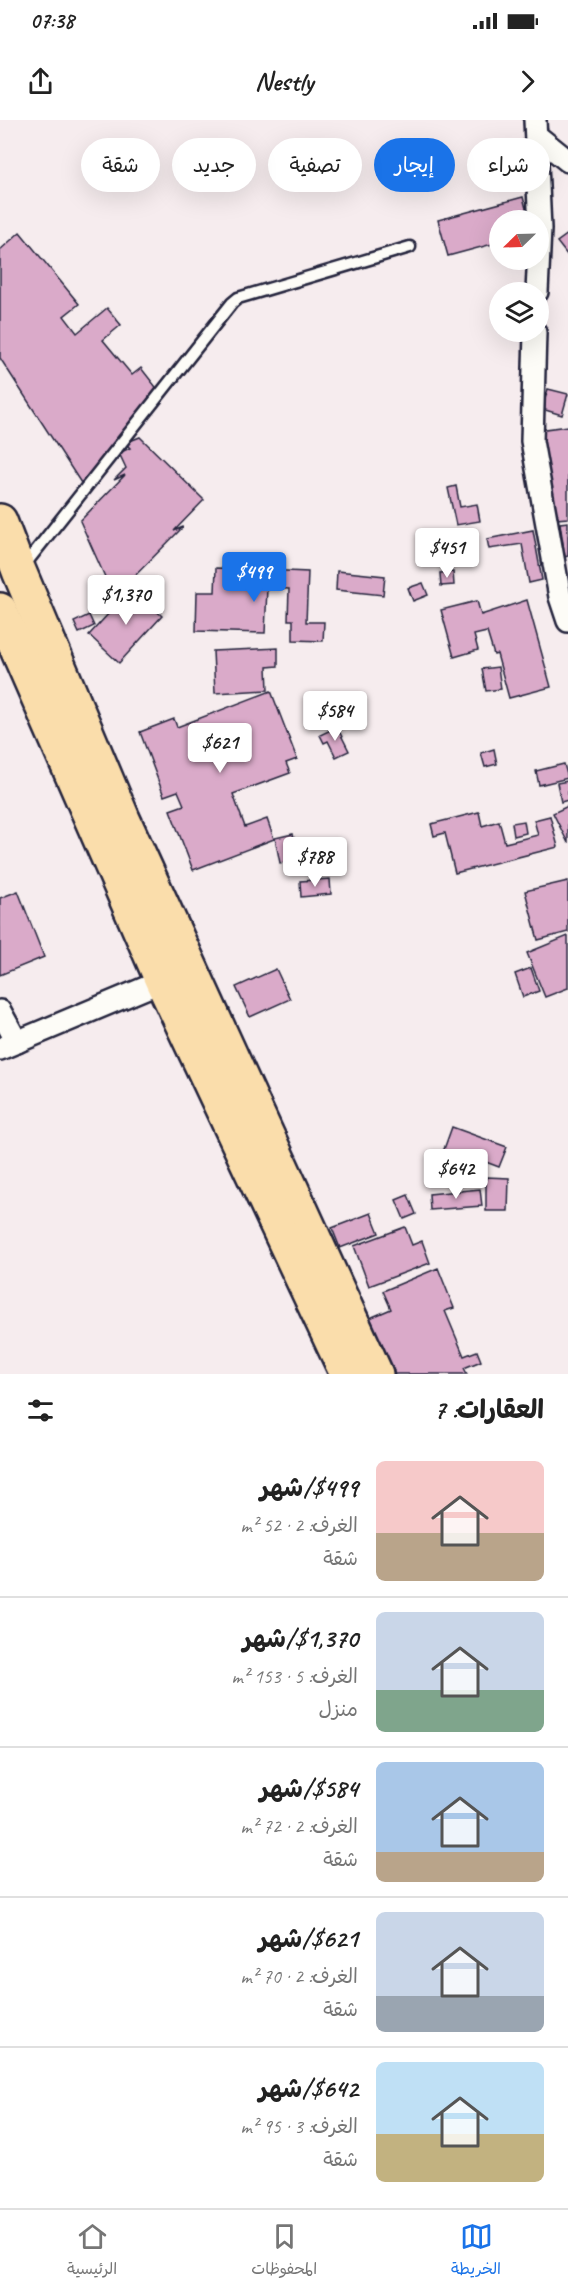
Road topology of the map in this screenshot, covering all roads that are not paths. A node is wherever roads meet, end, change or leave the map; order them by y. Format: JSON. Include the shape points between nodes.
{"nodes":[{"id":1,"x":536,"y":128,"type":"edge"},
{"id":2,"x":568,"y":161,"type":"edge"},
{"id":3,"x":410,"y":247,"type":"dead end"},
{"id":4,"x":537,"y":282,"type":"edge"},
{"id":5,"x":535,"y":342,"type":"edge"},
{"id":6,"x":0,"y":525,"type":"edge"},
{"id":7,"x":19,"y":571,"type":"junction"},
{"id":8,"x":0,"y":610,"type":"edge"},
{"id":9,"x":568,"y":621,"type":"edge"},
{"id":10,"x":9,"y":640,"type":"edge"},
{"id":11,"x":162,"y":981,"type":"junction"},
{"id":12,"x":0,"y":1011,"type":"edge"},
{"id":13,"x":9,"y":1046,"type":"edge"},
{"id":14,"x":347,"y":1374,"type":"edge"},
{"id":15,"x":375,"y":1374,"type":"edge"}],
"edges":[{"from":1,"to":2,"type":"street"},
{"from":1,"to":4,"type":"street","via":[[540,230]]},
{"from":3,"to":7,"type":"lane","via":[[238,298]]},
{"from":5,"to":9,"type":"street","via":[[532,441],[560,597]]},
{"from":6,"to":7,"type":"main road"},
{"from":7,"to":15,"type":"main road","via":[[123,819]]},
{"from":8,"to":10,"type":"main road"},
{"from":10,"to":11,"type":"main road"},
{"from":11,"to":13,"type":"street"},
{"from":11,"to":14,"type":"main road"},
{"from":12,"to":13,"type":"street"}]}
